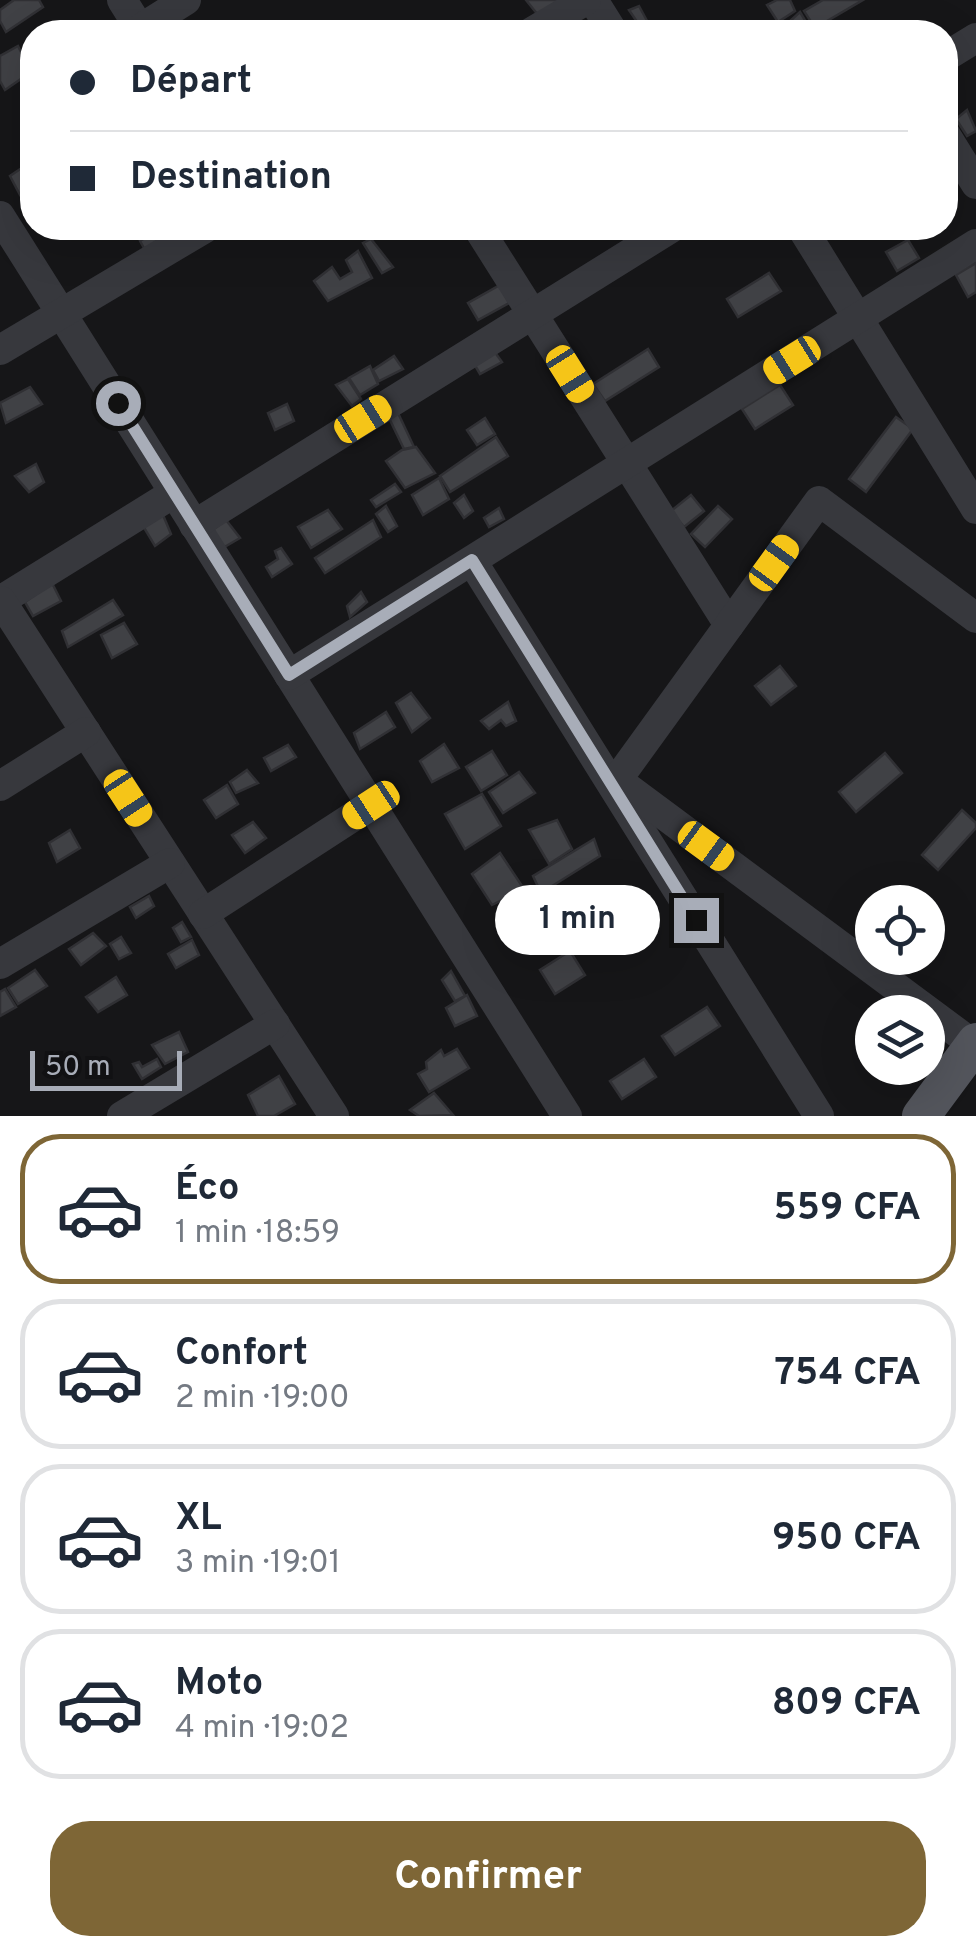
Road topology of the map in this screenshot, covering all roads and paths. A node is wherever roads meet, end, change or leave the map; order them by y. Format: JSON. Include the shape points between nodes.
{"nodes":[{"id":1,"x":186,"y":0,"type":"edge"},
{"id":2,"x":590,"y":0,"type":"edge"},
{"id":3,"x":157,"y":20,"type":"edge"},
{"id":4,"x":554,"y":20,"type":"edge"},
{"id":5,"x":958,"y":155,"type":"edge"},
{"id":6,"x":976,"y":184,"type":"edge"},
{"id":7,"x":0,"y":216,"type":"edge"},
{"id":8,"x":185,"y":240,"type":"edge"},
{"id":9,"x":486,"y":240,"type":"edge"},
{"id":10,"x":652,"y":240,"type":"edge"},
{"id":11,"x":809,"y":240,"type":"edge"},
{"id":12,"x":976,"y":244,"type":"edge"},
{"id":13,"x":62,"y":313,"type":"junction"},
{"id":14,"x":533,"y":314,"type":"junction"},
{"id":15,"x":858,"y":318,"type":"junction"},
{"id":16,"x":0,"y":350,"type":"edge"},
{"id":17,"x":627,"y":463,"type":"junction"},
{"id":18,"x":174,"y":492,"type":"junction"},
{"id":19,"x":976,"y":509,"type":"edge"},
{"id":20,"x":194,"y":524,"type":"junction"},
{"id":21,"x":472,"y":560,"type":"junction"},
{"id":22,"x":0,"y":601,"type":"edge"},
{"id":23,"x":976,"y":618,"type":"edge"},
{"id":24,"x":729,"y":625,"type":"junction"},
{"id":25,"x":289,"y":675,"type":"junction"},
{"id":26,"x":86,"y":732,"type":"junction"},
{"id":27,"x":0,"y":786,"type":"edge"},
{"id":28,"x":371,"y":805,"type":"junction"},
{"id":29,"x":170,"y":863,"type":"junction"},
{"id":30,"x":204,"y":914,"type":"junction"},
{"id":31,"x":0,"y":964,"type":"edge"},
{"id":32,"x":275,"y":1024,"type":"junction"},
{"id":33,"x":975,"y":1043,"type":"edge"},
{"id":34,"x":122,"y":1116,"type":"edge"},
{"id":35,"x":334,"y":1116,"type":"edge"},
{"id":36,"x":566,"y":1116,"type":"edge"},
{"id":37,"x":818,"y":1116,"type":"edge"},
{"id":38,"x":921,"y":1116,"type":"edge"}],
"edges":[{"from":1,"to":3,"type":"street"},
{"from":2,"to":4,"type":"street"},
{"from":5,"to":6,"type":"street"},
{"from":7,"to":13,"type":"street"},
{"from":8,"to":13,"type":"street"},
{"from":9,"to":14,"type":"street"},
{"from":10,"to":14,"type":"street"},
{"from":11,"to":15,"type":"street"},
{"from":12,"to":15,"type":"street"},
{"from":13,"to":16,"type":"street"},
{"from":13,"to":18,"type":"street"},
{"from":14,"to":17,"type":"street"},
{"from":14,"to":20,"type":"street"},
{"from":15,"to":17,"type":"street"},
{"from":15,"to":19,"type":"street"},
{"from":17,"to":21,"type":"street"},
{"from":17,"to":24,"type":"street"},
{"from":18,"to":20,"type":"street"},
{"from":18,"to":22,"type":"street"},
{"from":20,"to":25,"type":"street"},
{"from":21,"to":25,"type":"street"},
{"from":21,"to":37,"type":"street"},
{"from":22,"to":26,"type":"street"},
{"from":23,"to":24,"type":"street","via":[[819,501]]},
{"from":24,"to":33,"type":"street","via":[[617,780]]},
{"from":25,"to":28,"type":"street"},
{"from":26,"to":27,"type":"street"},
{"from":26,"to":29,"type":"street"},
{"from":28,"to":30,"type":"street"},
{"from":28,"to":36,"type":"street"},
{"from":29,"to":30,"type":"street"},
{"from":29,"to":31,"type":"street"},
{"from":30,"to":32,"type":"street"},
{"from":32,"to":34,"type":"street"},
{"from":32,"to":35,"type":"street"},
{"from":33,"to":38,"type":"main road"}]}
